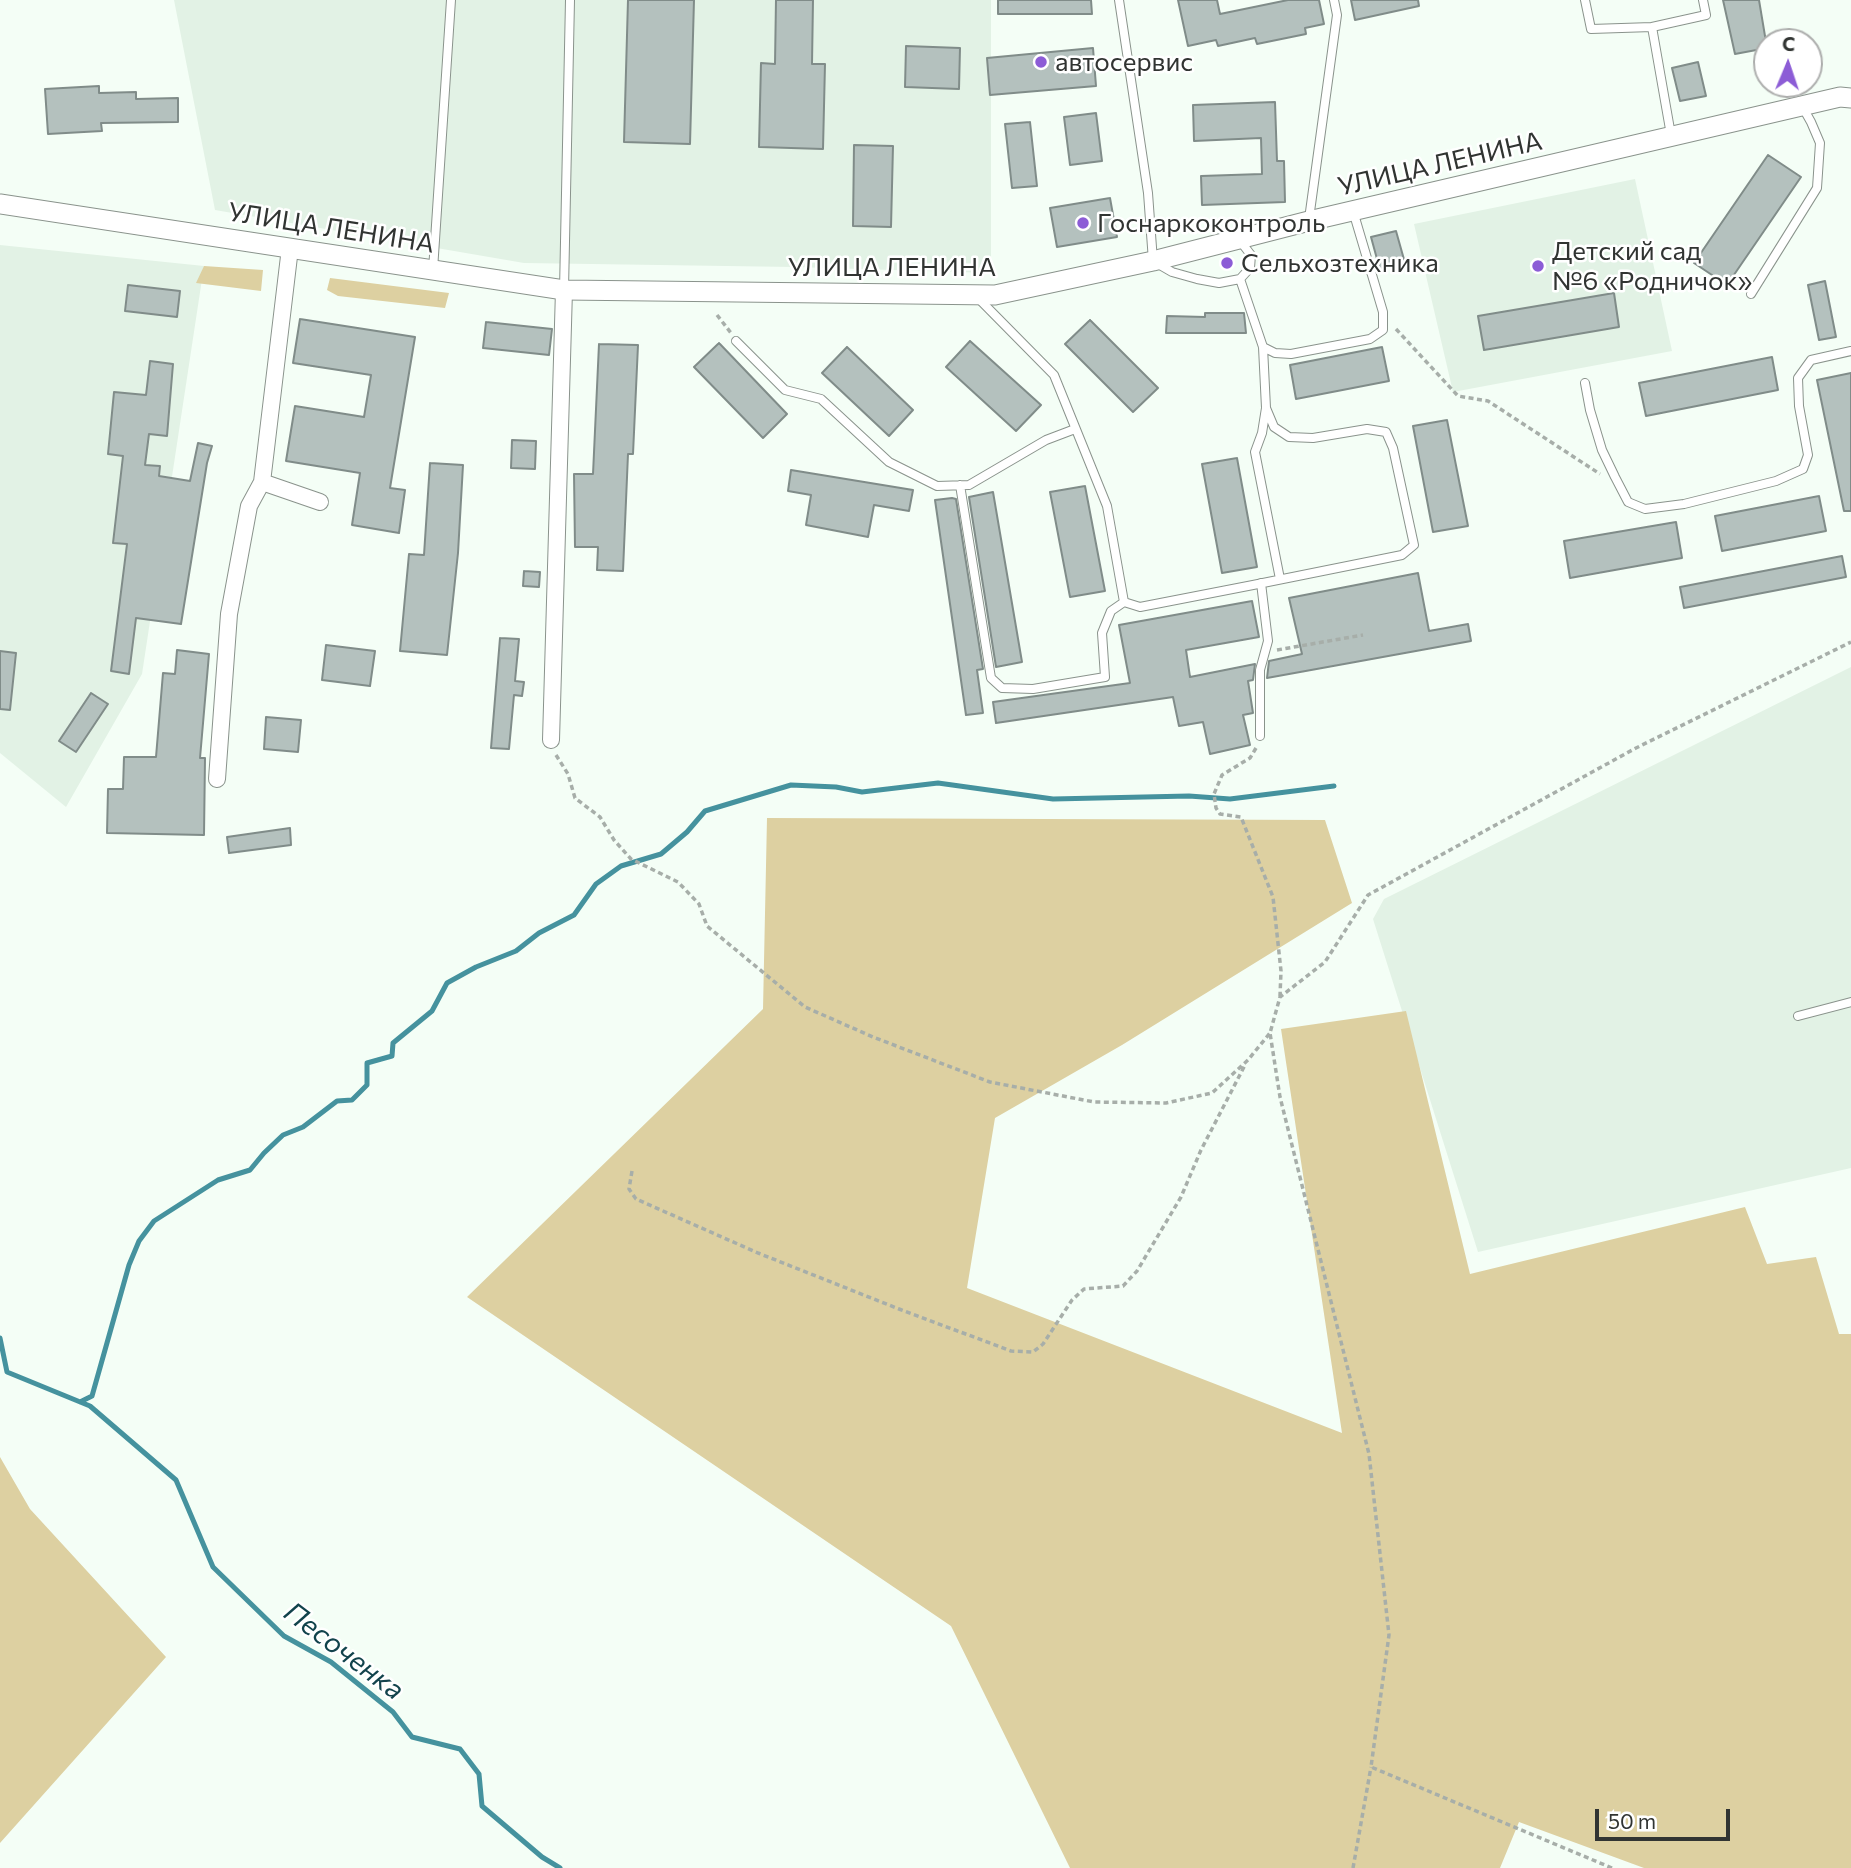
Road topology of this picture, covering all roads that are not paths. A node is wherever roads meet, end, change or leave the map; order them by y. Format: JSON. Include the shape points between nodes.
{"nodes":[{"id":1,"x":451,"y":0,"type":"edge"},
{"id":2,"x":570,"y":0,"type":"edge"},
{"id":3,"x":1119,"y":0,"type":"edge"},
{"id":4,"x":1334,"y":0,"type":"edge"},
{"id":5,"x":1585,"y":0,"type":"edge"},
{"id":6,"x":1703,"y":0,"type":"edge"},
{"id":7,"x":1653,"y":27,"type":"junction"},
{"id":8,"x":1851,"y":98,"type":"edge"},
{"id":9,"x":1802,"y":106,"type":"junction"},
{"id":10,"x":1671,"y":136,"type":"junction"},
{"id":11,"x":0,"y":204,"type":"edge"},
{"id":12,"x":1353,"y":211,"type":"junction"},
{"id":13,"x":1309,"y":221,"type":"junction"},
{"id":14,"x":1237,"y":240,"type":"junction"},
{"id":15,"x":290,"y":248,"type":"junction"},
{"id":16,"x":1153,"y":261,"type":"junction"},
{"id":17,"x":433,"y":270,"type":"junction"},
{"id":18,"x":1240,"y":279,"type":"junction"},
{"id":19,"x":564,"y":290,"type":"junction"},
{"id":20,"x":1751,"y":294,"type":"dead end"},
{"id":21,"x":975,"y":295,"type":"junction"},
{"id":22,"x":736,"y":341,"type":"road end"},
{"id":23,"x":1263,"y":348,"type":"junction"},
{"id":24,"x":1851,"y":351,"type":"edge"},
{"id":25,"x":1585,"y":383,"type":"dead end"},
{"id":26,"x":1266,"y":408,"type":"junction"},
{"id":27,"x":1075,"y":429,"type":"junction"},
{"id":28,"x":262,"y":482,"type":"junction"},
{"id":29,"x":960,"y":485,"type":"junction"},
{"id":30,"x":320,"y":502,"type":"dead end"},
{"id":31,"x":1280,"y":579,"type":"junction"},
{"id":32,"x":1261,"y":583,"type":"junction"},
{"id":33,"x":1124,"y":602,"type":"junction"},
{"id":34,"x":1260,"y":737,"type":"road end"},
{"id":35,"x":551,"y":740,"type":"road end"},
{"id":36,"x":218,"y":779,"type":"dead end"},
{"id":37,"x":1851,"y":1002,"type":"edge"},
{"id":38,"x":1798,"y":1016,"type":"dead end"}],
"edges":[{"from":1,"to":17,"type":"lane"},
{"from":2,"to":19,"type":"lane"},
{"from":3,"to":16,"type":"lane","via":[[1148,193]]},
{"from":4,"to":13,"type":"lane","via":[[1338,15]]},
{"from":5,"to":7,"type":"lane","via":[[1591,29]]},
{"from":6,"to":7,"type":"lane","via":[[1706,15]]},
{"from":7,"to":10,"type":"lane"},
{"from":8,"to":9,"type":"street","name":"УЛИЦА ЛЕНИНА"},
{"from":9,"to":10,"type":"street","name":"УЛИЦА ЛЕНИНА"},
{"from":9,"to":20,"type":"lane","via":[[1820,143],[1817,188]]},
{"from":10,"to":12,"type":"street","name":"УЛИЦА ЛЕНИНА"},
{"from":11,"to":15,"type":"street","name":"УЛИЦА ЛЕНИНА"},
{"from":12,"to":13,"type":"street","name":"УЛИЦА ЛЕНИНА"},
{"from":12,"to":23,"type":"lane","via":[[1383,312],[1382,330],[1370,339],[1291,354]]},
{"from":13,"to":14,"type":"street","name":"УЛИЦА ЛЕНИНА"},
{"from":14,"to":16,"type":"street","name":"УЛИЦА ЛЕНИНА"},
{"from":14,"to":18,"type":"lane","via":[[1251,255],[1250,268]]},
{"from":15,"to":17,"type":"street","name":"УЛИЦА ЛЕНИНА"},
{"from":15,"to":28,"type":"street"},
{"from":16,"to":18,"type":"lane","via":[[1197,279],[1219,283]]},
{"from":16,"to":21,"type":"street","name":"УЛИЦА ЛЕНИНА","via":[[995,295]]},
{"from":17,"to":19,"type":"street","name":"УЛИЦА ЛЕНИНА"},
{"from":18,"to":23,"type":"lane"},
{"from":19,"to":21,"type":"street","name":"УЛИЦА ЛЕНИНА"},
{"from":19,"to":35,"type":"street"},
{"from":21,"to":27,"type":"lane","via":[[1054,375]]},
{"from":22,"to":29,"type":"lane","via":[[785,390],[821,399],[889,462],[937,486]]},
{"from":23,"to":26,"type":"lane"},
{"from":24,"to":25,"type":"lane","via":[[1811,360],[1798,378],[1808,455],[1803,468],[1776,481],[1645,509],[1628,502],[1602,450]]},
{"from":26,"to":31,"type":"lane","via":[[1255,452]]},
{"from":26,"to":31,"type":"lane","via":[[1274,427],[1289,437],[1314,438],[1367,429],[1386,432],[1414,545],[1402,555]]},
{"from":27,"to":29,"type":"lane","via":[[1045,440],[969,485]]},
{"from":27,"to":33,"type":"lane","via":[[1107,506]]},
{"from":28,"to":30,"type":"street"},
{"from":28,"to":36,"type":"street","via":[[249,506],[229,614]]},
{"from":29,"to":33,"type":"lane","via":[[991,678],[1002,688],[1033,689],[1105,677],[1102,633],[1111,611]]},
{"from":31,"to":32,"type":"lane"},
{"from":32,"to":33,"type":"lane","via":[[1140,607]]},
{"from":32,"to":34,"type":"lane","via":[[1268,640],[1260,670]]},
{"from":37,"to":38,"type":"lane"}]}
